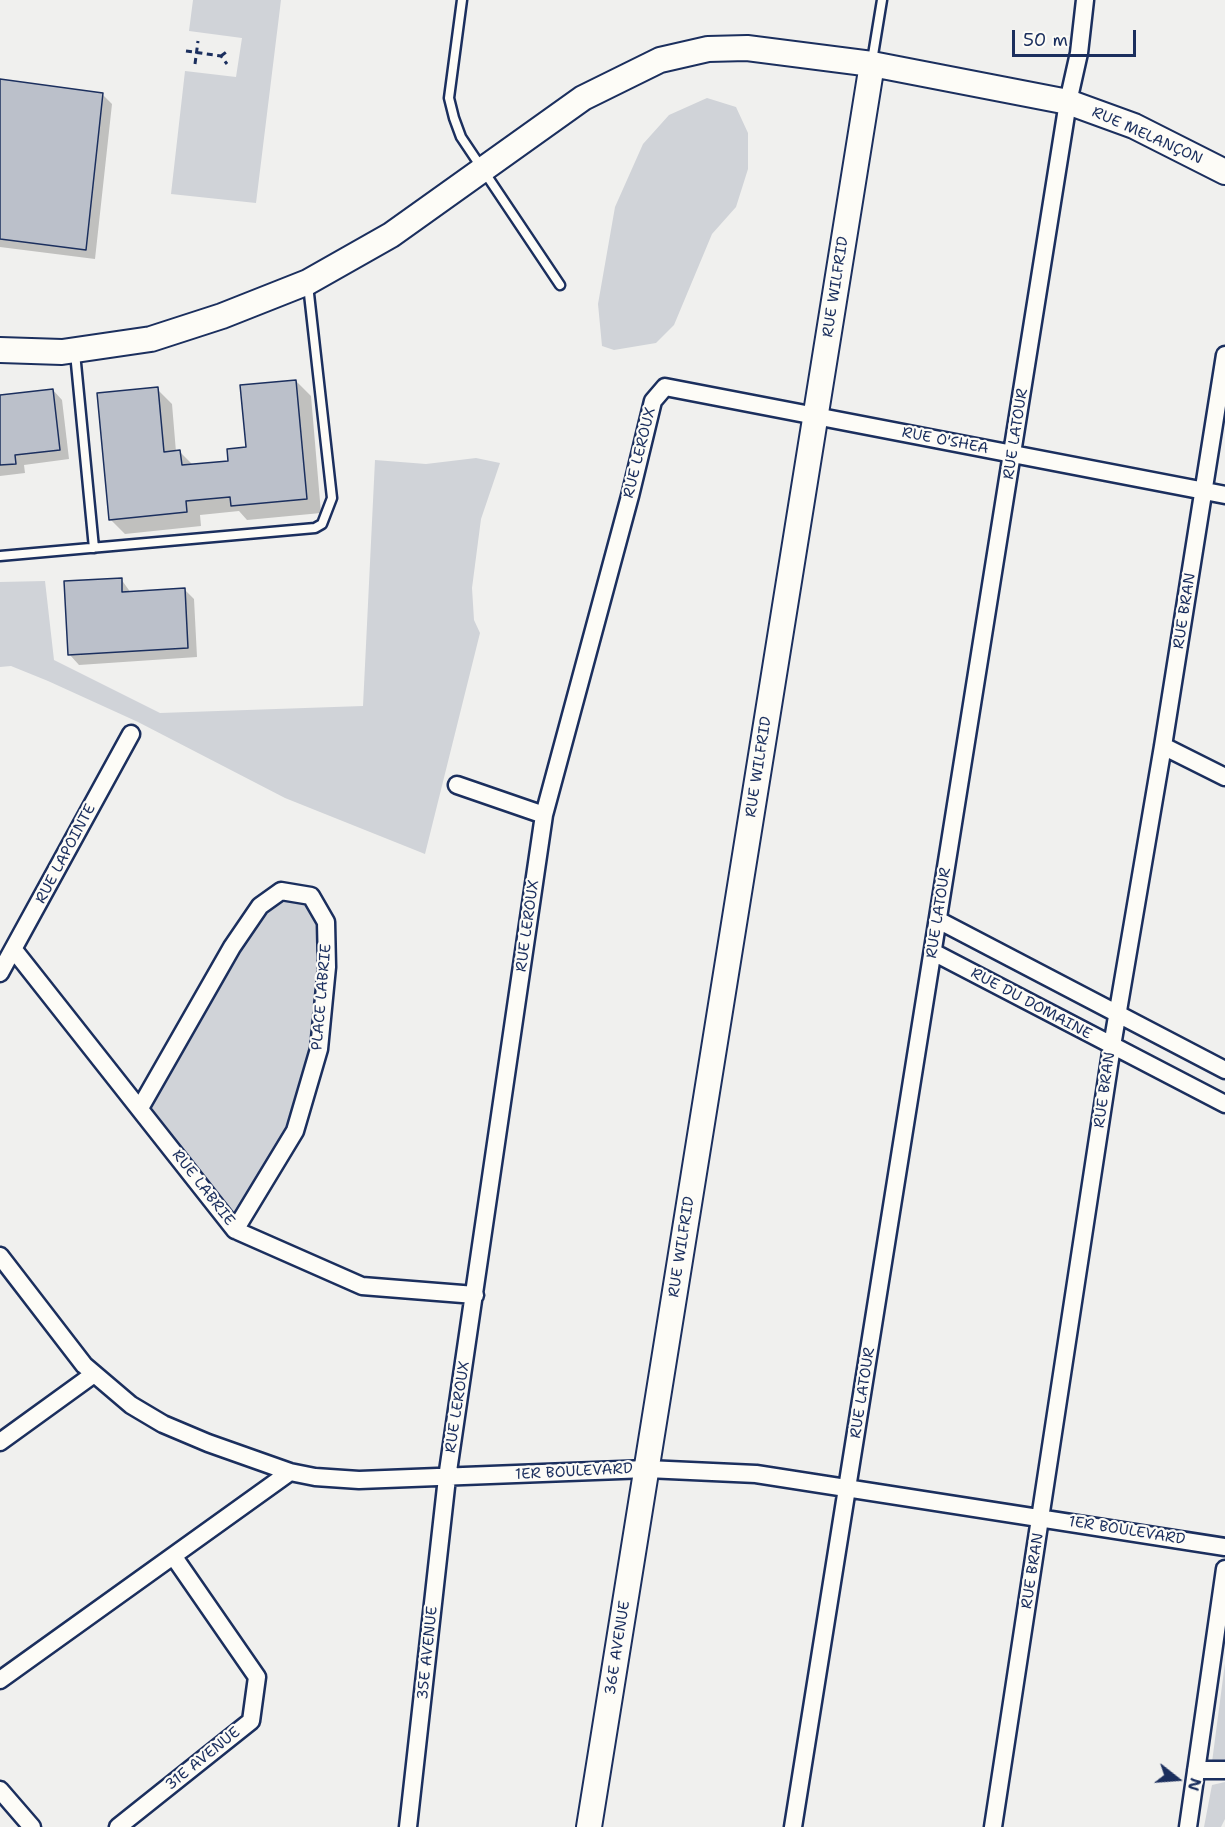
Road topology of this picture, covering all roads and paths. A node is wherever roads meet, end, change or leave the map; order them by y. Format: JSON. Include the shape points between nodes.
{"nodes":[{"id":1,"x":462,"y":0,"type":"edge"},
{"id":2,"x":882,"y":0,"type":"edge"},
{"id":3,"x":1085,"y":0,"type":"edge"},
{"id":4,"x":198,"y":41,"type":"dead end"},
{"id":5,"x":229,"y":50,"type":"dead end"},
{"id":6,"x":186,"y":51,"type":"dead end"},
{"id":7,"x":196,"y":52,"type":"junction"},
{"id":8,"x":222,"y":56,"type":"junction"},
{"id":9,"x":227,"y":63,"type":"dead end"},
{"id":10,"x":195,"y":64,"type":"dead end"},
{"id":11,"x":872,"y":64,"type":"junction"},
{"id":12,"x":1068,"y":102,"type":"junction"},
{"id":13,"x":484,"y":170,"type":"junction"},
{"id":14,"x":1225,"y":172,"type":"edge"},
{"id":15,"x":308,"y":282,"type":"junction"},
{"id":16,"x":560,"y":285,"type":"dead end"},
{"id":17,"x":0,"y":350,"type":"edge"},
{"id":18,"x":74,"y":350,"type":"junction"},
{"id":19,"x":1225,"y":355,"type":"edge"},
{"id":20,"x":665,"y":387,"type":"joint"},
{"id":21,"x":816,"y":416,"type":"junction"},
{"id":22,"x":1012,"y":454,"type":"junction"},
{"id":23,"x":1203,"y":491,"type":"junction"},
{"id":24,"x":1225,"y":495,"type":"edge"},
{"id":25,"x":94,"y":548,"type":"junction"},
{"id":26,"x":0,"y":556,"type":"edge"},
{"id":27,"x":131,"y":734,"type":"dead end"},
{"id":28,"x":1163,"y":746,"type":"junction"},
{"id":29,"x":1225,"y":777,"type":"edge"},
{"id":30,"x":457,"y":785,"type":"dead end"},
{"id":31,"x":544,"y":815,"type":"junction"},
{"id":32,"x":938,"y":920,"type":"junction"},
{"id":33,"x":14,"y":950,"type":"junction"},
{"id":34,"x":933,"y":952,"type":"junction"},
{"id":35,"x":0,"y":973,"type":"edge"},
{"id":36,"x":1117,"y":1014,"type":"junction"},
{"id":37,"x":1112,"y":1046,"type":"junction"},
{"id":38,"x":1225,"y":1070,"type":"edge"},
{"id":39,"x":1225,"y":1104,"type":"edge"},
{"id":40,"x":140,"y":1108,"type":"junction"},
{"id":41,"x":235,"y":1230,"type":"junction"},
{"id":42,"x":0,"y":1256,"type":"edge"},
{"id":43,"x":475,"y":1295,"type":"junction"},
{"id":44,"x":94,"y":1374,"type":"junction"},
{"id":45,"x":0,"y":1442,"type":"edge"},
{"id":46,"x":647,"y":1469,"type":"junction"},
{"id":47,"x":290,"y":1472,"type":"junction"},
{"id":48,"x":447,"y":1478,"type":"junction"},
{"id":49,"x":848,"y":1486,"type":"junction"},
{"id":50,"x":1042,"y":1517,"type":"junction"},
{"id":51,"x":1225,"y":1547,"type":"edge"},
{"id":52,"x":174,"y":1557,"type":"junction"},
{"id":53,"x":1225,"y":1569,"type":"edge"},
{"id":54,"x":0,"y":1680,"type":"edge"},
{"id":55,"x":1196,"y":1770,"type":"junction"},
{"id":56,"x":1225,"y":1770,"type":"edge"},
{"id":57,"x":0,"y":1790,"type":"edge"},
{"id":58,"x":32,"y":1827,"type":"edge"},
{"id":59,"x":118,"y":1827,"type":"edge"},
{"id":60,"x":408,"y":1827,"type":"edge"},
{"id":61,"x":589,"y":1827,"type":"edge"},
{"id":62,"x":793,"y":1827,"type":"edge"},
{"id":63,"x":993,"y":1827,"type":"edge"},
{"id":64,"x":1188,"y":1827,"type":"edge"}],
"edges":[{"from":1,"to":13,"type":"lane","via":[[449,98],[461,137]]},
{"from":2,"to":11,"type":"lane"},
{"from":3,"to":12,"type":"street","name":"RUE LATOUR"},
{"from":4,"to":7,"type":"path"},
{"from":5,"to":8,"type":"path"},
{"from":6,"to":7,"type":"path"},
{"from":7,"to":8,"type":"path"},
{"from":7,"to":10,"type":"path"},
{"from":8,"to":9,"type":"path"},
{"from":11,"to":12,"type":"street","name":"RUE MELANÇON"},
{"from":11,"to":13,"type":"street","name":"RUE MELANÇON","via":[[747,48],[708,49],[660,60],[583,98]]},
{"from":11,"to":21,"type":"street","name":"RUE WILFRID"},
{"from":12,"to":14,"type":"street","name":"RUE MELANÇON","via":[[1134,126]]},
{"from":12,"to":22,"type":"street","name":"RUE LATOUR"},
{"from":13,"to":15,"type":"street","name":"RUE MELANÇON","via":[[391,235]]},
{"from":13,"to":16,"type":"lane"},
{"from":15,"to":18,"type":"street","name":"RUE MELANÇON","via":[[151,339]]},
{"from":15,"to":25,"type":"lane","via":[[332,498],[322,524],[315,528]]},
{"from":17,"to":18,"type":"street","name":"RUE MELANÇON"},
{"from":18,"to":25,"type":"lane"},
{"from":19,"to":23,"type":"street","name":"RUE BRAN"},
{"from":20,"to":21,"type":"street","name":"RUE O'SHEA"},
{"from":20,"to":31,"type":"street","name":"RUE LEROUX","via":[[653,401]]},
{"from":21,"to":22,"type":"street","name":"RUE O'SHEA"},
{"from":21,"to":46,"type":"street","name":"RUE WILFRID"},
{"from":22,"to":23,"type":"street","name":"RUE O'SHEA"},
{"from":22,"to":32,"type":"street","name":"RUE LATOUR"},
{"from":23,"to":24,"type":"street","name":"RUE O'SHEA"},
{"from":23,"to":28,"type":"street","name":"RUE BRAN"},
{"from":25,"to":26,"type":"lane"},
{"from":27,"to":33,"type":"street","name":"RUE LAPOINTE"},
{"from":28,"to":29,"type":"street"},
{"from":28,"to":36,"type":"street","name":"RUE BRAN"},
{"from":30,"to":31,"type":"street"},
{"from":31,"to":43,"type":"street","name":"RUE LEROUX"},
{"from":32,"to":34,"type":"street","name":"RUE LATOUR"},
{"from":32,"to":36,"type":"street","name":"RUE DU DOMAINE"},
{"from":33,"to":35,"type":"street","name":"RUE LAPOINTE"},
{"from":33,"to":40,"type":"street","name":"RUE LABRIE"},
{"from":34,"to":37,"type":"street","name":"RUE DU DOMAINE"},
{"from":34,"to":49,"type":"street","name":"RUE LATOUR"},
{"from":36,"to":37,"type":"street","name":"RUE BRAN"},
{"from":36,"to":38,"type":"street","name":"RUE DU DOMAINE"},
{"from":37,"to":39,"type":"street","name":"RUE DU DOMAINE"},
{"from":37,"to":50,"type":"street","name":"RUE BRAN"},
{"from":40,"to":41,"type":"street","name":"RUE LABRIE"},
{"from":40,"to":41,"type":"street","name":"PLACE LABRIE","via":[[232,947],[260,906],[281,891],[310,896],[326,922],[327,967],[319,1049],[295,1131]]},
{"from":41,"to":43,"type":"street","name":"RUE LABRIE","via":[[362,1286]]},
{"from":42,"to":44,"type":"street","name":"1ER BOULEVARD"},
{"from":43,"to":48,"type":"street","name":"RUE LEROUX"},
{"from":44,"to":45,"type":"street"},
{"from":44,"to":47,"type":"street","name":"1ER BOULEVARD","via":[[131,1405],[163,1424]]},
{"from":46,"to":48,"type":"street","name":"1ER BOULEVARD"},
{"from":46,"to":49,"type":"street","name":"1ER BOULEVARD","via":[[756,1474]]},
{"from":46,"to":61,"type":"street","name":"36E AVENUE"},
{"from":47,"to":48,"type":"street","name":"1ER BOULEVARD","via":[[359,1480]]},
{"from":47,"to":52,"type":"street"},
{"from":48,"to":60,"type":"street","name":"35E AVENUE"},
{"from":49,"to":50,"type":"street","name":"1ER BOULEVARD"},
{"from":49,"to":62,"type":"street","name":"RUE LATOUR"},
{"from":50,"to":51,"type":"street","name":"1ER BOULEVARD"},
{"from":50,"to":63,"type":"street","name":"RUE BRAN"},
{"from":52,"to":54,"type":"street"},
{"from":52,"to":59,"type":"street","name":"31E AVENUE","via":[[257,1677],[251,1721]]},
{"from":53,"to":55,"type":"street"},
{"from":55,"to":56,"type":"street"},
{"from":55,"to":64,"type":"street"},
{"from":57,"to":58,"type":"street"}]}
